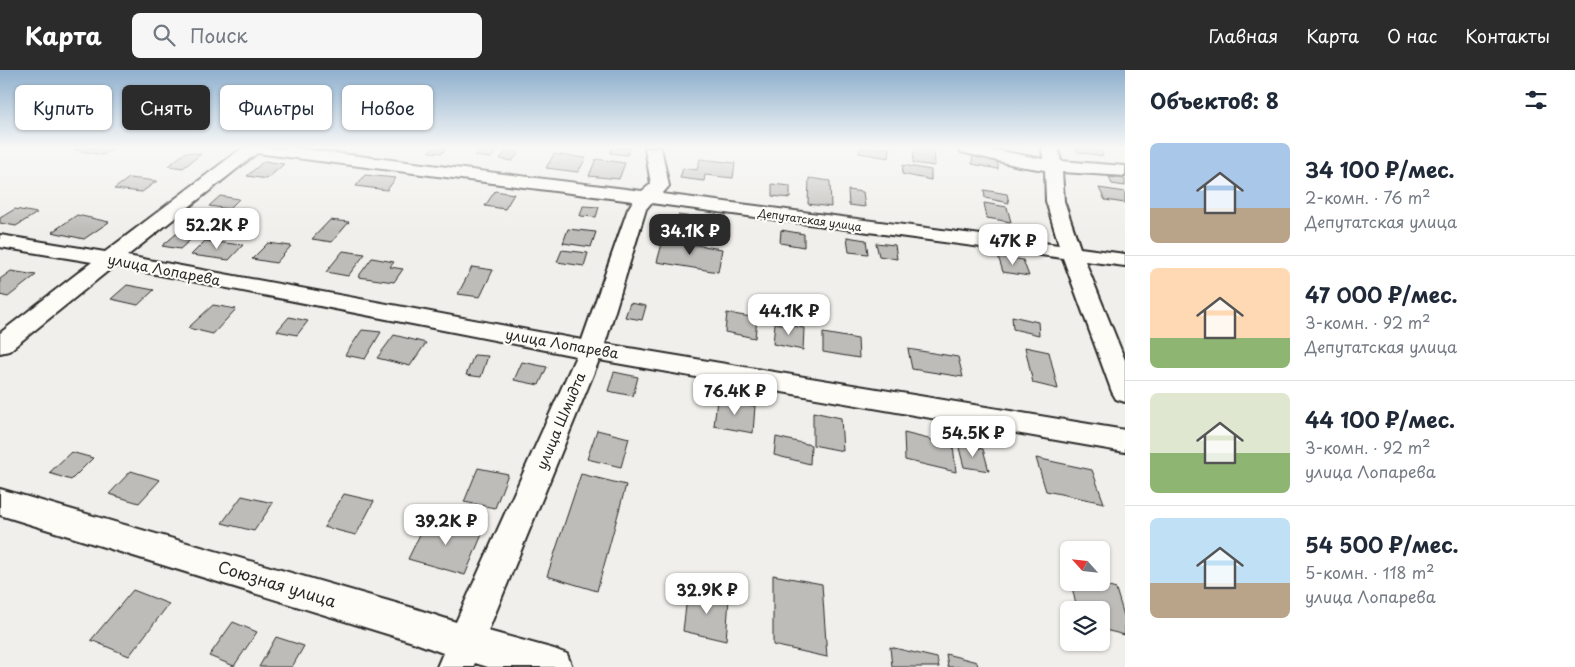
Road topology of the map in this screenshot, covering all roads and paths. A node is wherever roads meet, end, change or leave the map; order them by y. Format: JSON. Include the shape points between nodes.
{"nodes":[{"id":1,"x":216,"y":176,"type":"edge"},
{"id":2,"x":478,"y":176,"type":"edge"},
{"id":3,"x":658,"y":176,"type":"edge"},
{"id":4,"x":1053,"y":176,"type":"edge"},
{"id":5,"x":646,"y":197,"type":"junction"},
{"id":6,"x":0,"y":241,"type":"edge"},
{"id":7,"x":1071,"y":253,"type":"junction"},
{"id":8,"x":109,"y":259,"type":"junction"},
{"id":9,"x":1125,"y":260,"type":"edge"},
{"id":10,"x":0,"y":345,"type":"edge"},
{"id":11,"x":591,"y":350,"type":"junction"},
{"id":12,"x":1125,"y":392,"type":"edge"},
{"id":13,"x":1125,"y":441,"type":"edge"},
{"id":14,"x":0,"y":502,"type":"edge"},
{"id":15,"x":460,"y":655,"type":"edge"},
{"id":16,"x":554,"y":667,"type":"edge"}],
"edges":[{"from":1,"to":8,"type":"street"},
{"from":2,"to":5,"type":"street","name":"Депутатская улица"},
{"from":3,"to":5,"type":"street","name":"улица Шмидта","via":[[660,186]]},
{"from":4,"to":7,"type":"street","via":[[1055,201]]},
{"from":5,"to":7,"type":"street","name":"Депутатская улица"},
{"from":5,"to":11,"type":"street","name":"улица Шмидта","via":[[637,209]]},
{"from":6,"to":8,"type":"street","name":"улица Лопарева"},
{"from":7,"to":9,"type":"street","name":"Депутатская улица"},
{"from":7,"to":12,"type":"street"},
{"from":8,"to":10,"type":"street"},
{"from":8,"to":11,"type":"street","name":"улица Лопарева"},
{"from":11,"to":13,"type":"street","name":"улица Лопарева"},
{"from":11,"to":15,"type":"street","name":"улица Шмидта"},
{"from":14,"to":15,"type":"street","name":"Союзная улица","via":[[413,625]]},
{"from":15,"to":16,"type":"street","name":"Союзная улица"}]}
